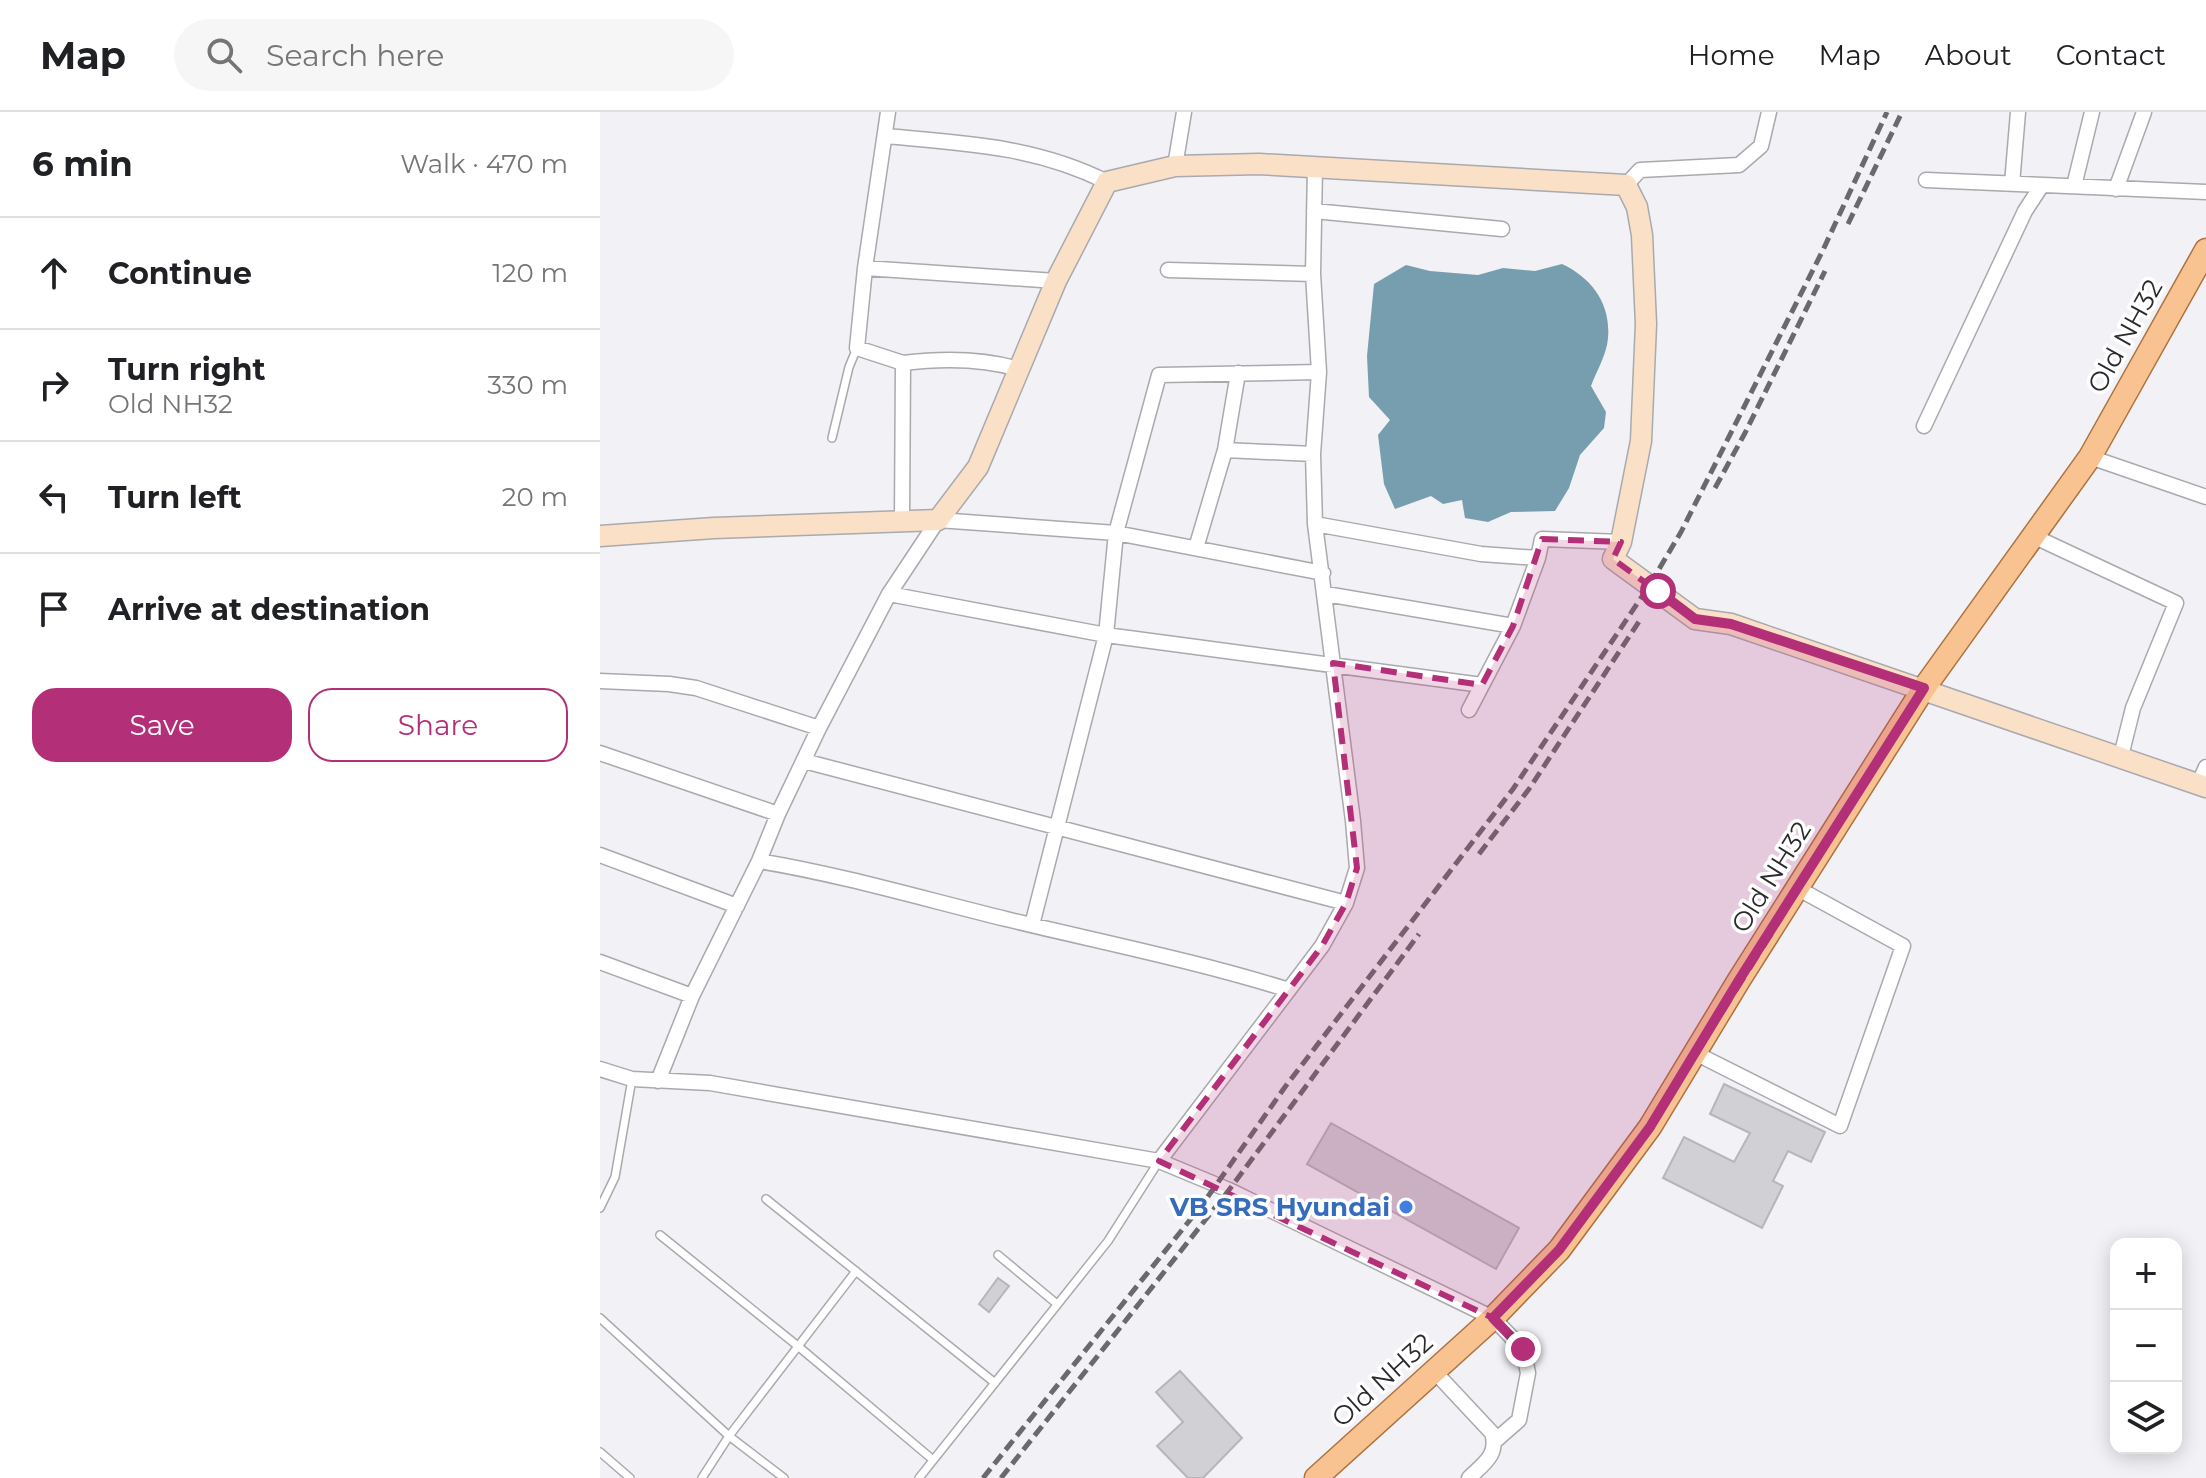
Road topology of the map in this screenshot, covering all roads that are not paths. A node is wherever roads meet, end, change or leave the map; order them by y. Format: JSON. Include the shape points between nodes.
{"nodes":[{"id":1,"x":888,"y":112,"type":"edge"},
{"id":2,"x":1184,"y":112,"type":"edge"},
{"id":3,"x":1769,"y":112,"type":"edge"},
{"id":4,"x":2018,"y":112,"type":"edge"},
{"id":5,"x":2091,"y":112,"type":"edge"},
{"id":6,"x":2144,"y":112,"type":"edge"},
{"id":7,"x":885,"y":136,"type":"junction"},
{"id":8,"x":1175,"y":166,"type":"junction"},
{"id":9,"x":1315,"y":167,"type":"junction"},
{"id":10,"x":1926,"y":180,"type":"dead end"},
{"id":11,"x":1107,"y":182,"type":"junction"},
{"id":12,"x":2012,"y":184,"type":"junction"},
{"id":13,"x":1626,"y":185,"type":"junction"},
{"id":14,"x":2042,"y":185,"type":"junction"},
{"id":15,"x":2074,"y":186,"type":"junction"},
{"id":16,"x":2116,"y":189,"type":"junction"},
{"id":17,"x":2206,"y":192,"type":"edge"},
{"id":18,"x":1314,"y":211,"type":"junction"},
{"id":19,"x":1502,"y":229,"type":"dead end"},
{"id":20,"x":2206,"y":250,"type":"edge"},
{"id":21,"x":865,"y":268,"type":"junction"},
{"id":22,"x":1168,"y":270,"type":"dead end"},
{"id":23,"x":1313,"y":274,"type":"junction"},
{"id":24,"x":1056,"y":281,"type":"junction"},
{"id":25,"x":857,"y":348,"type":"junction"},
{"id":26,"x":903,"y":363,"type":"junction"},
{"id":27,"x":1019,"y":369,"type":"junction"},
{"id":28,"x":1319,"y":372,"type":"junction"},
{"id":29,"x":1238,"y":373,"type":"junction"},
{"id":30,"x":1924,"y":426,"type":"dead end"},
{"id":31,"x":832,"y":438,"type":"dead end"},
{"id":32,"x":1225,"y":450,"type":"junction"},
{"id":33,"x":1313,"y":454,"type":"junction"},
{"id":34,"x":2090,"y":457,"type":"junction"},
{"id":35,"x":2206,"y":497,"type":"edge"},
{"id":36,"x":938,"y":520,"type":"junction"},
{"id":37,"x":902,"y":521,"type":"junction"},
{"id":38,"x":1315,"y":524,"type":"junction"},
{"id":39,"x":1116,"y":533,"type":"junction"},
{"id":40,"x":600,"y":536,"type":"edge"},
{"id":41,"x":2033,"y":536,"type":"junction"},
{"id":42,"x":1621,"y":542,"type":"junction"},
{"id":43,"x":1196,"y":548,"type":"junction"},
{"id":44,"x":1538,"y":558,"type":"junction"},
{"id":45,"x":1323,"y":573,"type":"junction"},
{"id":46,"x":889,"y":594,"type":"junction"},
{"id":47,"x":1326,"y":594,"type":"junction"},
{"id":48,"x":1513,"y":626,"type":"junction"},
{"id":49,"x":1106,"y":635,"type":"junction"},
{"id":50,"x":1333,"y":663,"type":"junction"},
{"id":51,"x":600,"y":681,"type":"edge"},
{"id":52,"x":1482,"y":685,"type":"junction"},
{"id":53,"x":1924,"y":688,"type":"junction"},
{"id":54,"x":1469,"y":710,"type":"dead end"},
{"id":55,"x":819,"y":728,"type":"junction"},
{"id":56,"x":600,"y":753,"type":"edge"},
{"id":57,"x":2121,"y":756,"type":"junction"},
{"id":58,"x":804,"y":761,"type":"junction"},
{"id":59,"x":2204,"y":779,"type":"edge"},
{"id":60,"x":778,"y":814,"type":"junction"},
{"id":61,"x":1056,"y":828,"type":"junction"},
{"id":62,"x":600,"y":855,"type":"edge"},
{"id":63,"x":759,"y":861,"type":"junction"},
{"id":64,"x":1797,"y":888,"type":"junction"},
{"id":65,"x":1346,"y":903,"type":"junction"},
{"id":66,"x":737,"y":906,"type":"junction"},
{"id":67,"x":1032,"y":925,"type":"junction"},
{"id":68,"x":600,"y":962,"type":"edge"},
{"id":69,"x":1289,"y":990,"type":"junction"},
{"id":70,"x":692,"y":996,"type":"junction"},
{"id":71,"x":1695,"y":1053,"type":"junction"},
{"id":72,"x":600,"y":1069,"type":"edge"},
{"id":73,"x":632,"y":1079,"type":"junction"},
{"id":74,"x":658,"y":1081,"type":"junction"},
{"id":75,"x":1159,"y":1161,"type":"junction"},
{"id":76,"x":766,"y":1199,"type":"dead end"},
{"id":77,"x":600,"y":1208,"type":"edge"},
{"id":78,"x":660,"y":1235,"type":"dead end"},
{"id":79,"x":998,"y":1255,"type":"dead end"},
{"id":80,"x":856,"y":1271,"type":"junction"},
{"id":81,"x":1057,"y":1304,"type":"junction"},
{"id":82,"x":600,"y":1318,"type":"edge"},
{"id":83,"x":1493,"y":1318,"type":"junction"},
{"id":84,"x":799,"y":1347,"type":"junction"},
{"id":85,"x":1434,"y":1371,"type":"junction"},
{"id":86,"x":995,"y":1383,"type":"junction"},
{"id":87,"x":729,"y":1436,"type":"junction"},
{"id":88,"x":1495,"y":1441,"type":"junction"},
{"id":89,"x":600,"y":1452,"type":"edge"},
{"id":90,"x":932,"y":1459,"type":"junction"},
{"id":91,"x":630,"y":1478,"type":"edge"},
{"id":92,"x":702,"y":1478,"type":"edge"},
{"id":93,"x":784,"y":1478,"type":"edge"},
{"id":94,"x":919,"y":1478,"type":"edge"},
{"id":95,"x":1316,"y":1478,"type":"edge"},
{"id":96,"x":1469,"y":1478,"type":"edge"}],
"edges":[{"from":1,"to":7,"type":"street"},
{"from":2,"to":8,"type":"street"},
{"from":3,"to":13,"type":"street","via":[[1761,146],[1739,165],[1640,170]]},
{"from":4,"to":12,"type":"street"},
{"from":5,"to":15,"type":"street"},
{"from":6,"to":16,"type":"street"},
{"from":7,"to":11,"type":"street","via":[[1006,147],[1076,166]]},
{"from":7,"to":21,"type":"street"},
{"from":8,"to":9,"type":"street"},
{"from":8,"to":11,"type":"street"},
{"from":9,"to":13,"type":"street"},
{"from":9,"to":18,"type":"street"},
{"from":10,"to":12,"type":"street"},
{"from":11,"to":24,"type":"street"},
{"from":12,"to":14,"type":"street"},
{"from":13,"to":42,"type":"street","via":[[1642,235],[1646,324],[1641,441]]},
{"from":14,"to":15,"type":"street"},
{"from":14,"to":30,"type":"street"},
{"from":15,"to":16,"type":"street"},
{"from":16,"to":17,"type":"street"},
{"from":18,"to":19,"type":"street"},
{"from":18,"to":23,"type":"street"},
{"from":20,"to":34,"type":"main road","name":"Old NH32"},
{"from":21,"to":24,"type":"street"},
{"from":21,"to":25,"type":"street"},
{"from":22,"to":23,"type":"street"},
{"from":23,"to":28,"type":"street"},
{"from":24,"to":27,"type":"street"},
{"from":25,"to":26,"type":"street"},
{"from":25,"to":31,"type":"lane"},
{"from":26,"to":27,"type":"street","via":[[983,361]]},
{"from":26,"to":37,"type":"street"},
{"from":27,"to":36,"type":"street","via":[[978,467]]},
{"from":28,"to":29,"type":"street"},
{"from":28,"to":33,"type":"street"},
{"from":29,"to":32,"type":"street"},
{"from":29,"to":39,"type":"street","via":[[1159,375]]},
{"from":32,"to":33,"type":"street"},
{"from":32,"to":43,"type":"street"},
{"from":33,"to":38,"type":"street"},
{"from":34,"to":35,"type":"street"},
{"from":34,"to":41,"type":"main road","name":"Old NH32"},
{"from":36,"to":37,"type":"street"},
{"from":36,"to":39,"type":"street"},
{"from":36,"to":46,"type":"street"},
{"from":37,"to":40,"type":"street"},
{"from":38,"to":44,"type":"street","via":[[1481,554]]},
{"from":38,"to":45,"type":"street"},
{"from":39,"to":43,"type":"street"},
{"from":39,"to":49,"type":"street"},
{"from":41,"to":53,"type":"main road","name":"Old NH32"},
{"from":41,"to":57,"type":"street","via":[[2176,603],[2133,708]]},
{"from":42,"to":44,"type":"street","via":[[1542,539]]},
{"from":42,"to":53,"type":"street","via":[[1613,559],[1695,619],[1731,624]]},
{"from":43,"to":45,"type":"street"},
{"from":44,"to":48,"type":"street"},
{"from":45,"to":47,"type":"street"},
{"from":46,"to":49,"type":"street"},
{"from":46,"to":55,"type":"street"},
{"from":47,"to":48,"type":"street"},
{"from":47,"to":50,"type":"street"},
{"from":48,"to":52,"type":"street"},
{"from":49,"to":50,"type":"street"},
{"from":49,"to":61,"type":"street"},
{"from":50,"to":52,"type":"street"},
{"from":50,"to":65,"type":"street","via":[[1357,868]]},
{"from":51,"to":55,"type":"street","via":[[696,688]]},
{"from":52,"to":54,"type":"street"},
{"from":53,"to":57,"type":"street"},
{"from":53,"to":64,"type":"main road","name":"Old NH32"},
{"from":55,"to":58,"type":"street"},
{"from":56,"to":60,"type":"street"},
{"from":57,"to":59,"type":"street"},
{"from":58,"to":60,"type":"street"},
{"from":58,"to":61,"type":"street"},
{"from":60,"to":63,"type":"street"},
{"from":61,"to":65,"type":"street"},
{"from":61,"to":67,"type":"street"},
{"from":62,"to":66,"type":"street"},
{"from":63,"to":66,"type":"street"},
{"from":63,"to":67,"type":"street","via":[[868,882]]},
{"from":64,"to":71,"type":"main road","name":"Old NH32"},
{"from":64,"to":71,"type":"street","via":[[1903,946],[1840,1126]]},
{"from":65,"to":69,"type":"street"},
{"from":66,"to":70,"type":"street"},
{"from":67,"to":69,"type":"street","via":[[1212,966]]},
{"from":68,"to":70,"type":"street"},
{"from":69,"to":75,"type":"street"},
{"from":70,"to":74,"type":"street"},
{"from":71,"to":83,"type":"main road","name":"Old NH32","via":[[1650,1127],[1559,1250]]},
{"from":72,"to":73,"type":"street"},
{"from":73,"to":74,"type":"street"},
{"from":73,"to":77,"type":"lane","via":[[615,1177]]},
{"from":74,"to":75,"type":"street","via":[[710,1083]]},
{"from":75,"to":81,"type":"lane","via":[[1108,1241]]},
{"from":75,"to":83,"type":"street","via":[[1244,1196]]},
{"from":76,"to":80,"type":"lane"},
{"from":78,"to":84,"type":"lane"},
{"from":79,"to":81,"type":"lane"},
{"from":80,"to":84,"type":"lane"},
{"from":80,"to":86,"type":"lane"},
{"from":81,"to":86,"type":"lane"},
{"from":82,"to":87,"type":"lane"},
{"from":83,"to":85,"type":"main road","name":"Old NH32"},
{"from":83,"to":88,"type":"street","via":[[1523,1349],[1528,1373],[1519,1420]]},
{"from":84,"to":87,"type":"lane"},
{"from":84,"to":90,"type":"lane"},
{"from":85,"to":88,"type":"street"},
{"from":85,"to":95,"type":"main road","name":"Old NH32"},
{"from":86,"to":90,"type":"lane"},
{"from":87,"to":92,"type":"lane"},
{"from":87,"to":93,"type":"lane"},
{"from":88,"to":96,"type":"street","via":[[1493,1454]]},
{"from":89,"to":91,"type":"lane"},
{"from":90,"to":94,"type":"lane"}]}
